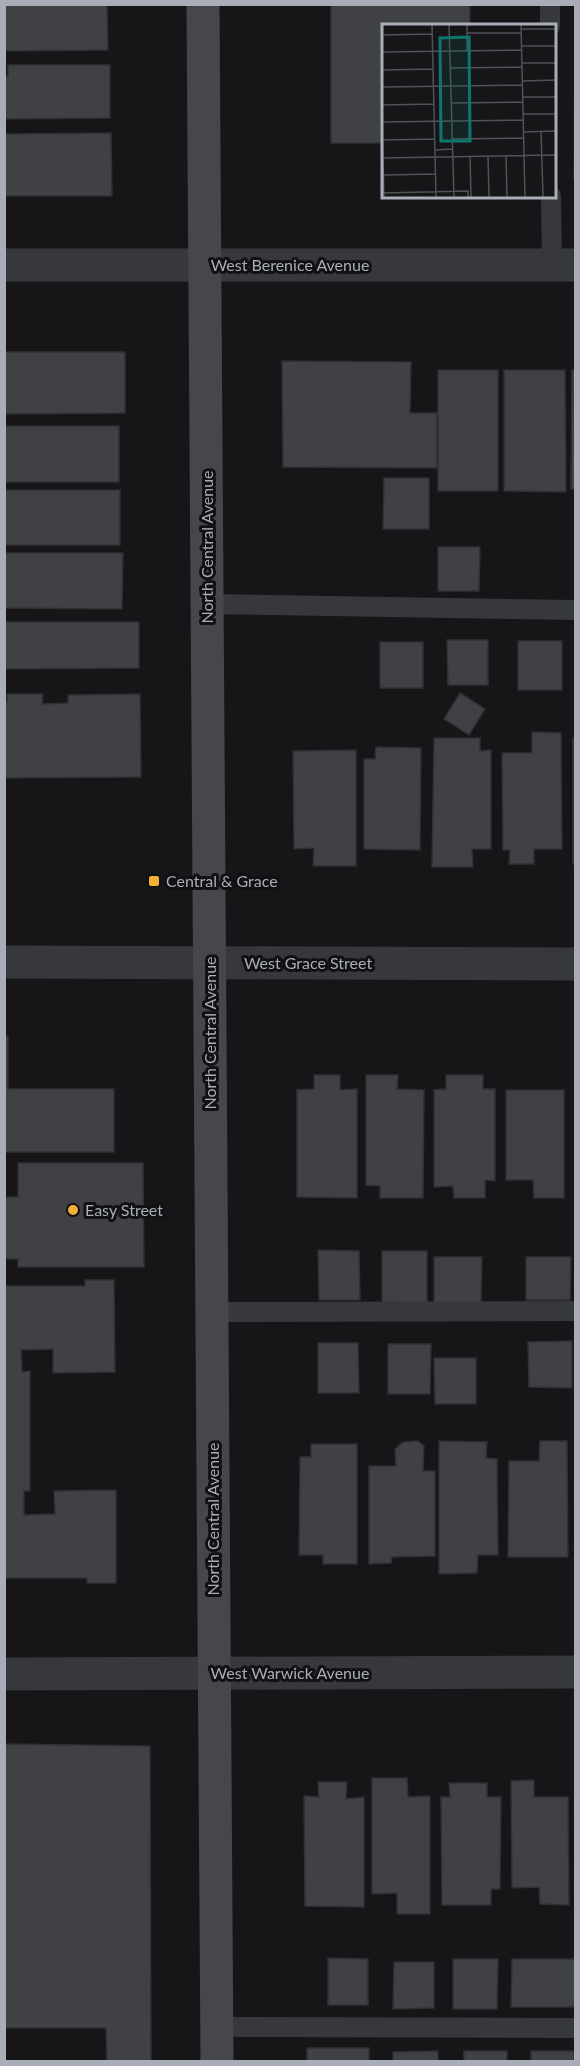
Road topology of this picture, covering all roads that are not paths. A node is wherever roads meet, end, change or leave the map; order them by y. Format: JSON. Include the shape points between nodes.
{"nodes":[{"id":1,"x":203,"y":4,"type":"edge"},
{"id":2,"x":550,"y":4,"type":"edge"},
{"id":3,"x":550,"y":24,"type":"edge"},
{"id":4,"x":552,"y":198,"type":"edge"},
{"id":5,"x":4,"y":265,"type":"edge"},
{"id":6,"x":205,"y":265,"type":"junction"},
{"id":7,"x":564,"y":265,"type":"edge"},
{"id":8,"x":207,"y":604,"type":"junction"},
{"id":9,"x":576,"y":610,"type":"edge"},
{"id":10,"x":4,"y":962,"type":"edge"},
{"id":11,"x":210,"y":963,"type":"junction"},
{"id":12,"x":576,"y":964,"type":"edge"},
{"id":13,"x":576,"y":1311,"type":"edge"},
{"id":14,"x":212,"y":1312,"type":"junction"},
{"id":15,"x":576,"y":1672,"type":"edge"},
{"id":16,"x":214,"y":1673,"type":"junction"},
{"id":17,"x":4,"y":1674,"type":"edge"},
{"id":18,"x":217,"y":2027,"type":"junction"},
{"id":19,"x":576,"y":2028,"type":"edge"},
{"id":20,"x":217,"y":2061,"type":"edge"}],
"edges":[{"from":1,"to":6,"type":"main road","name":"North Central Avenue"},
{"from":2,"to":3,"type":"lane"},
{"from":4,"to":7,"type":"lane"},
{"from":5,"to":6,"type":"street","name":"West Berenice Avenue"},
{"from":6,"to":7,"type":"street","name":"West Berenice Avenue"},
{"from":6,"to":8,"type":"main road","name":"North Central Avenue"},
{"from":8,"to":9,"type":"lane"},
{"from":8,"to":11,"type":"main road","name":"North Central Avenue"},
{"from":10,"to":11,"type":"street","name":"West Grace Street"},
{"from":11,"to":12,"type":"street","name":"West Grace Street"},
{"from":11,"to":14,"type":"main road","name":"North Central Avenue"},
{"from":13,"to":14,"type":"lane"},
{"from":14,"to":16,"type":"main road","name":"North Central Avenue"},
{"from":15,"to":16,"type":"street","name":"West Warwick Avenue"},
{"from":16,"to":17,"type":"street","name":"West Warwick Avenue"},
{"from":16,"to":18,"type":"main road","name":"North Central Avenue"},
{"from":18,"to":19,"type":"lane"},
{"from":18,"to":20,"type":"main road","name":"North Central Avenue"}]}
